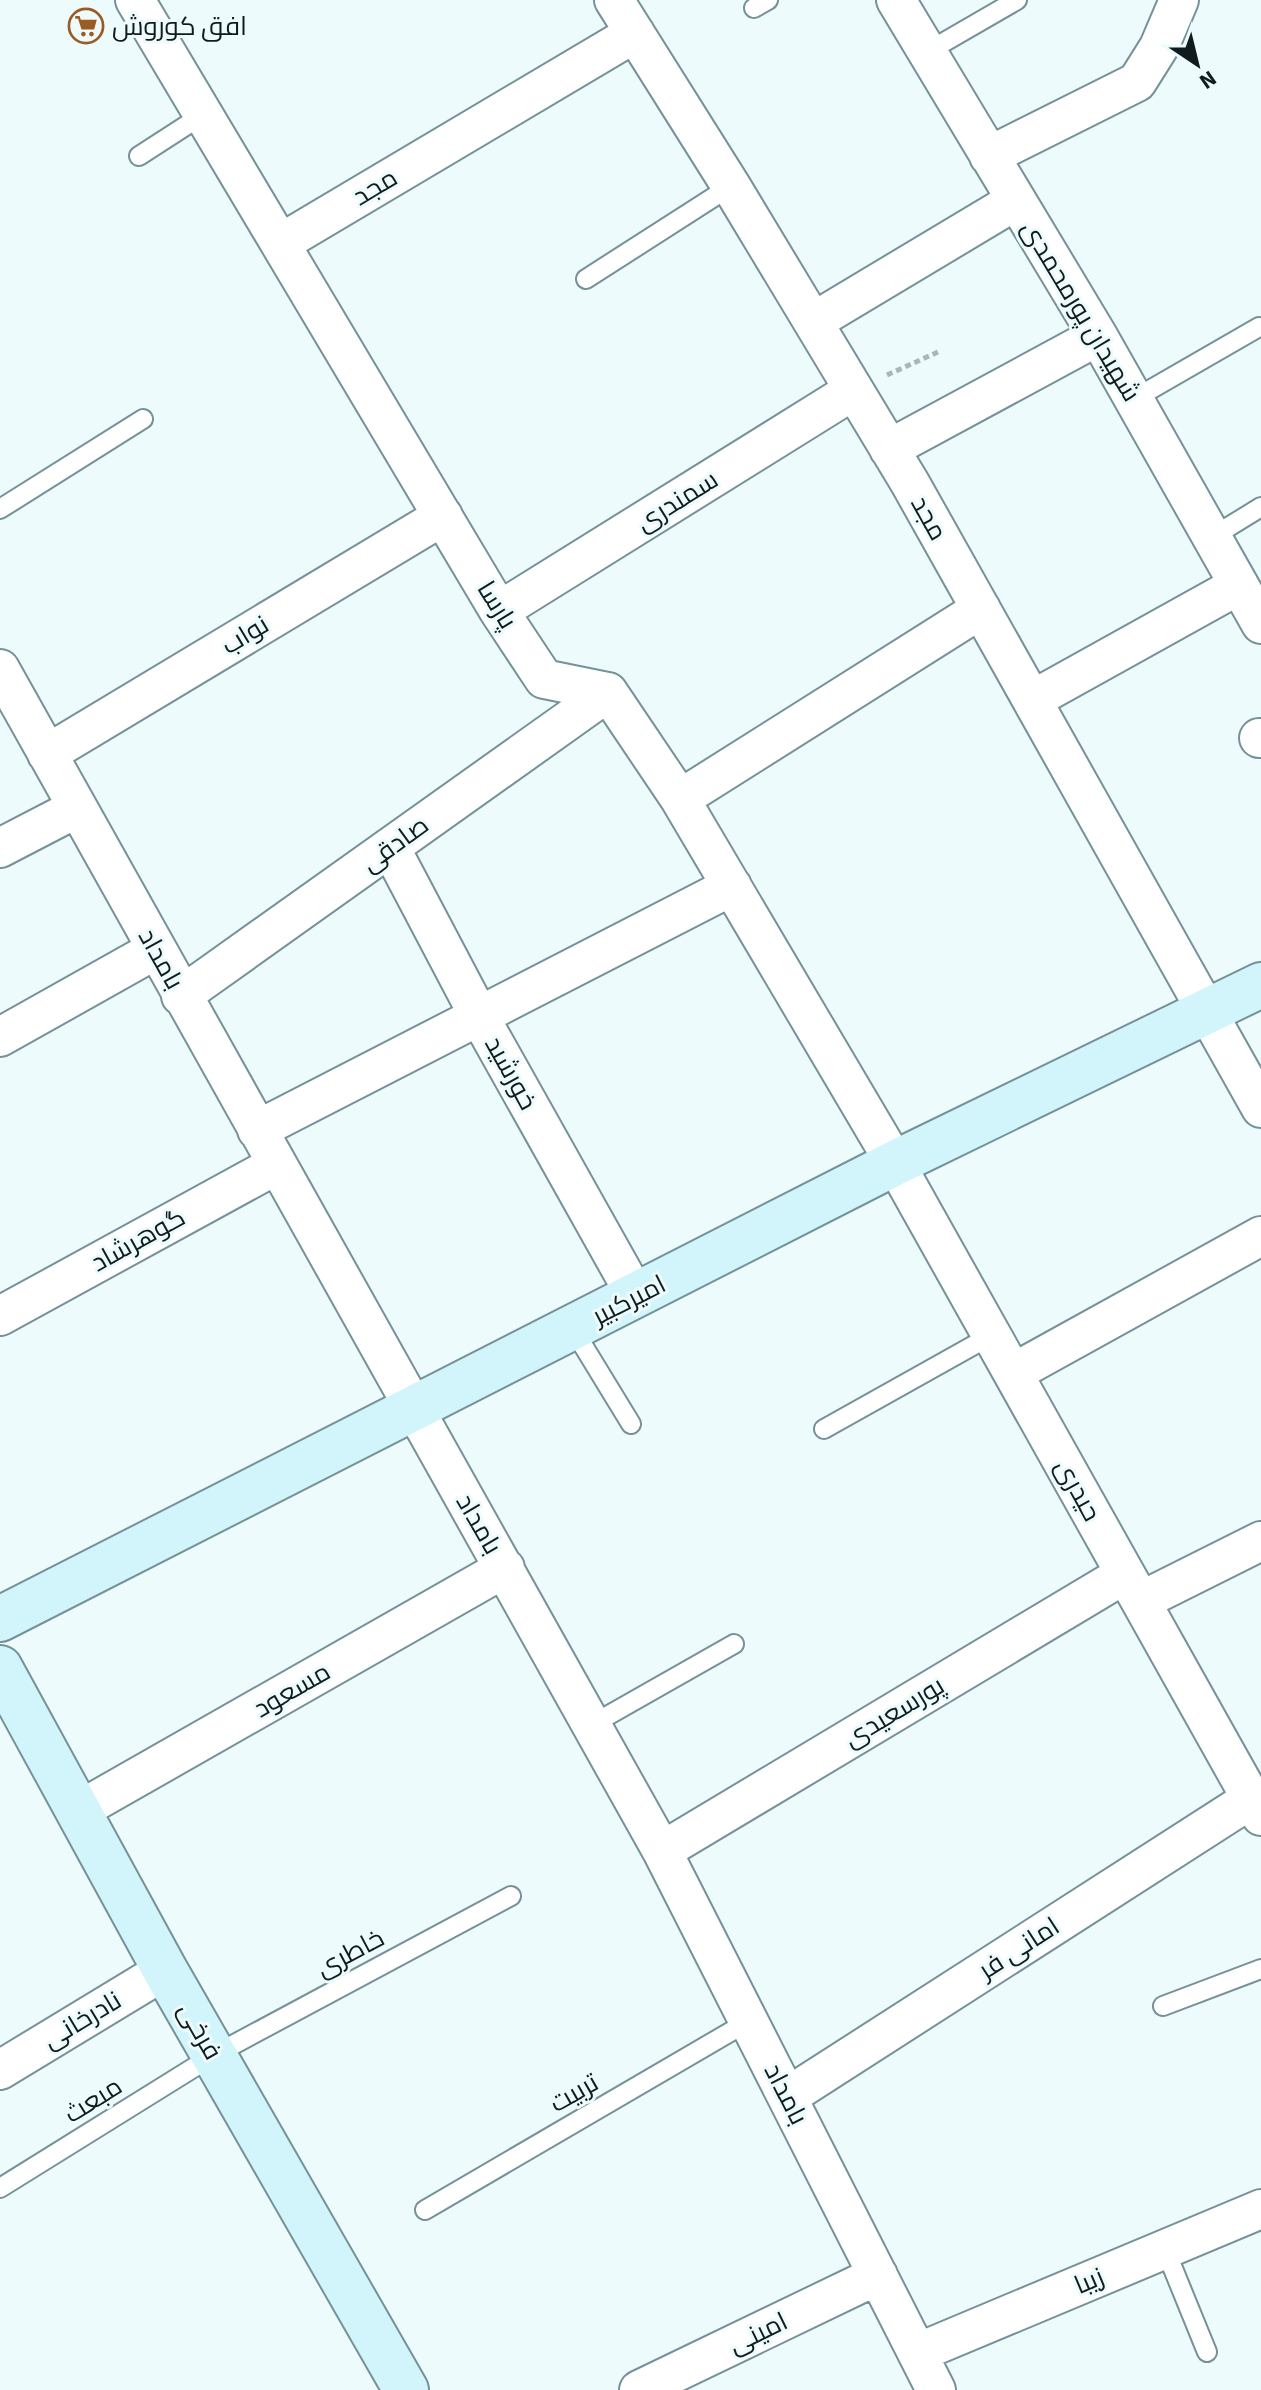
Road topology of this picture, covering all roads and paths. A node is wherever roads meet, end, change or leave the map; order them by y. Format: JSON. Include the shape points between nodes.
{"nodes":[{"id":1,"x":135,"y":0,"type":"edge"},
{"id":2,"x":614,"y":0,"type":"edge"},
{"id":3,"x":896,"y":0,"type":"edge"},
{"id":4,"x":1017,"y":0,"type":"edge"},
{"id":5,"x":1179,"y":0,"type":"edge"},
{"id":6,"x":635,"y":33,"type":"junction"},
{"id":7,"x":927,"y":52,"type":"junction"},
{"id":8,"x":204,"y":114,"type":"junction"},
{"id":9,"x":139,"y":156,"type":"dead end"},
{"id":10,"x":989,"y":156,"type":"junction"},
{"id":11,"x":731,"y":186,"type":"junction"},
{"id":12,"x":1015,"y":201,"type":"junction"},
{"id":13,"x":281,"y":243,"type":"junction"},
{"id":14,"x":586,"y":279,"type":"dead end"},
{"id":15,"x":813,"y":322,"type":"junction"},
{"id":16,"x":1259,"y":327,"type":"dead end"},
{"id":17,"x":1098,"y":336,"type":"junction"},
{"id":18,"x":938,"y":352,"type":"dead end"},
{"id":19,"x":854,"y":390,"type":"junction"},
{"id":20,"x":1134,"y":399,"type":"junction"},
{"id":21,"x":143,"y":419,"type":"dead end"},
{"id":22,"x":889,"y":449,"type":"junction"},
{"id":23,"x":1261,"y":507,"type":"edge"},
{"id":24,"x":0,"y":509,"type":"edge"},
{"id":25,"x":443,"y":516,"type":"junction"},
{"id":26,"x":1212,"y":537,"type":"junction"},
{"id":27,"x":1239,"y":585,"type":"junction"},
{"id":28,"x":981,"y":609,"type":"junction"},
{"id":29,"x":499,"y":611,"type":"junction"},
{"id":30,"x":1261,"y":624,"type":"edge"},
{"id":31,"x":1,"y":674,"type":"edge"},
{"id":32,"x":608,"y":692,"type":"junction"},
{"id":33,"x":1032,"y":700,"type":"junction"},
{"id":34,"x":47,"y":754,"type":"junction"},
{"id":35,"x":680,"y":799,"type":"junction"},
{"id":36,"x":77,"y":808,"type":"junction"},
{"id":37,"x":390,"y":847,"type":"junction"},
{"id":38,"x":0,"y":848,"type":"edge"},
{"id":39,"x":732,"y":886,"type":"junction"},
{"id":40,"x":155,"y":950,"type":"junction"},
{"id":41,"x":1261,"y":985,"type":"edge"},
{"id":42,"x":181,"y":996,"type":"junction"},
{"id":43,"x":1207,"y":1011,"type":"junction"},
{"id":44,"x":479,"y":1016,"type":"junction"},
{"id":45,"x":0,"y":1037,"type":"edge"},
{"id":46,"x":1261,"y":1108,"type":"edge"},
{"id":47,"x":257,"y":1130,"type":"junction"},
{"id":48,"x":895,"y":1163,"type":"junction"},
{"id":49,"x":276,"y":1165,"type":"junction"},
{"id":50,"x":1261,"y":1236,"type":"edge"},
{"id":51,"x":636,"y":1296,"type":"junction"},
{"id":52,"x":0,"y":1316,"type":"edge"},
{"id":53,"x":573,"y":1329,"type":"junction"},
{"id":54,"x":992,"y":1335,"type":"junction"},
{"id":55,"x":1013,"y":1373,"type":"junction"},
{"id":56,"x":414,"y":1410,"type":"junction"},
{"id":57,"x":631,"y":1424,"type":"dead end"},
{"id":58,"x":824,"y":1429,"type":"dead end"},
{"id":59,"x":1261,"y":1541,"type":"edge"},
{"id":60,"x":505,"y":1568,"type":"junction"},
{"id":61,"x":1133,"y":1588,"type":"junction"},
{"id":62,"x":0,"y":1619,"type":"edge"},
{"id":63,"x":734,"y":1644,"type":"dead end"},
{"id":64,"x":6,"y":1695,"type":"edge"},
{"id":65,"x":593,"y":1724,"type":"junction"},
{"id":66,"x":1256,"y":1807,"type":"edge"},
{"id":67,"x":78,"y":1811,"type":"junction"},
{"id":68,"x":662,"y":1851,"type":"junction"},
{"id":69,"x":511,"y":1896,"type":"dead end"},
{"id":70,"x":1261,"y":1969,"type":"edge"},
{"id":71,"x":165,"y":1970,"type":"junction"},
{"id":72,"x":1163,"y":2006,"type":"dead end"},
{"id":73,"x":749,"y":2021,"type":"junction"},
{"id":74,"x":214,"y":2055,"type":"junction"},
{"id":75,"x":0,"y":2070,"type":"edge"},
{"id":76,"x":787,"y":2097,"type":"junction"},
{"id":77,"x":0,"y":2188,"type":"edge"},
{"id":78,"x":1261,"y":2209,"type":"edge"},
{"id":79,"x":425,"y":2210,"type":"dead end"},
{"id":80,"x":1165,"y":2249,"type":"junction"},
{"id":81,"x":878,"y":2275,"type":"junction"},
{"id":82,"x":1207,"y":2352,"type":"dead end"},
{"id":83,"x":917,"y":2353,"type":"junction"},
{"id":84,"x":406,"y":2390,"type":"edge"},
{"id":85,"x":639,"y":2390,"type":"edge"},
{"id":86,"x":936,"y":2390,"type":"edge"}],
"edges":[{"from":1,"to":8,"type":"street","name":"پارسا"},
{"from":2,"to":6,"type":"street","name":"مجد"},
{"from":3,"to":7,"type":"street","name":"شهیدان پورمحمدی"},
{"from":4,"to":7,"type":"lane"},
{"from":5,"to":10,"type":"street","via":[[1137,82]]},
{"from":6,"to":11,"type":"street","name":"مجد"},
{"from":6,"to":13,"type":"street","name":"مجد"},
{"from":7,"to":10,"type":"street","name":"شهیدان پورمحمدی"},
{"from":8,"to":9,"type":"lane"},
{"from":8,"to":13,"type":"street","name":"پارسا"},
{"from":10,"to":12,"type":"street","name":"شهیدان پورمحمدی"},
{"from":11,"to":14,"type":"lane"},
{"from":11,"to":15,"type":"street","name":"مجد"},
{"from":12,"to":15,"type":"street"},
{"from":12,"to":17,"type":"street","name":"شهیدان پورمحمدی"},
{"from":13,"to":25,"type":"street","name":"پارسا"},
{"from":15,"to":19,"type":"street","name":"مجد"},
{"from":16,"to":20,"type":"lane"},
{"from":17,"to":20,"type":"street","name":"شهیدان پورمحمدی"},
{"from":17,"to":22,"type":"street"},
{"from":18,"to":19,"type":"path"},
{"from":19,"to":22,"type":"street","name":"مجد"},
{"from":19,"to":29,"type":"street","name":"سمندری"},
{"from":20,"to":26,"type":"street","name":"شهیدان پورمحمدی"},
{"from":21,"to":24,"type":"lane"},
{"from":22,"to":28,"type":"street","name":"مجد"},
{"from":23,"to":26,"type":"lane"},
{"from":25,"to":29,"type":"street","name":"پارسا"},
{"from":25,"to":34,"type":"street","name":"نواب"},
{"from":26,"to":27,"type":"street","name":"شهیدان پورمحمدی"},
{"from":27,"to":30,"type":"street","name":"شهیدان پورمحمدی"},
{"from":27,"to":33,"type":"street"},
{"from":28,"to":33,"type":"street","name":"مجد"},
{"from":28,"to":35,"type":"street"},
{"from":29,"to":32,"type":"street","name":"پارسا","via":[[544,679]]},
{"from":31,"to":34,"type":"street","name":"بامداد"},
{"from":32,"to":35,"type":"street"},
{"from":32,"to":37,"type":"street","name":"صادقی"},
{"from":33,"to":43,"type":"street","name":"مجد"},
{"from":34,"to":36,"type":"street","name":"بامداد"},
{"from":35,"to":39,"type":"street"},
{"from":36,"to":38,"type":"street"},
{"from":36,"to":40,"type":"street","name":"بامداد"},
{"from":37,"to":42,"type":"street","name":"صادقی"},
{"from":37,"to":44,"type":"street","name":"خورشید"},
{"from":39,"to":44,"type":"street"},
{"from":39,"to":48,"type":"street"},
{"from":40,"to":42,"type":"street","name":"بامداد"},
{"from":40,"to":45,"type":"street"},
{"from":41,"to":43,"type":"street","name":"امیرکبیر"},
{"from":42,"to":47,"type":"street","name":"بامداد"},
{"from":43,"to":46,"type":"street","name":"مجد"},
{"from":43,"to":48,"type":"street","name":"امیرکبیر"},
{"from":44,"to":47,"type":"street"},
{"from":44,"to":51,"type":"street","name":"خورشید"},
{"from":47,"to":49,"type":"street","name":"بامداد"},
{"from":48,"to":51,"type":"street","name":"امیرکبیر"},
{"from":48,"to":54,"type":"street","name":"حیدری"},
{"from":49,"to":52,"type":"street","name":"گوهرشاد"},
{"from":49,"to":56,"type":"street","name":"بامداد"},
{"from":50,"to":55,"type":"street"},
{"from":51,"to":53,"type":"street","name":"امیرکبیر"},
{"from":53,"to":56,"type":"street","name":"امیرکبیر"},
{"from":53,"to":57,"type":"lane"},
{"from":54,"to":55,"type":"street","name":"حیدری"},
{"from":54,"to":58,"type":"lane"},
{"from":55,"to":61,"type":"street","name":"حیدری"},
{"from":56,"to":60,"type":"street","name":"بامداد"},
{"from":56,"to":62,"type":"street","name":"امیرکبیر"},
{"from":59,"to":61,"type":"street","name":"پورسعیدی"},
{"from":60,"to":65,"type":"street","name":"بامداد"},
{"from":60,"to":67,"type":"street","name":"مسعود"},
{"from":61,"to":66,"type":"street","name":"حیدری"},
{"from":61,"to":68,"type":"street","name":"پورسعیدی"},
{"from":63,"to":65,"type":"lane"},
{"from":64,"to":67,"type":"street","name":"فرخی"},
{"from":65,"to":68,"type":"street","name":"بامداد"},
{"from":66,"to":76,"type":"street","name":"امانی فر"},
{"from":67,"to":71,"type":"street","name":"فرخی"},
{"from":68,"to":73,"type":"street","name":"بامداد"},
{"from":69,"to":74,"type":"lane","name":"خاطری"},
{"from":70,"to":72,"type":"lane"},
{"from":71,"to":74,"type":"street","name":"فرخی"},
{"from":71,"to":75,"type":"street","name":"نادرخانی"},
{"from":73,"to":76,"type":"street","name":"بامداد"},
{"from":73,"to":79,"type":"lane","name":"تربیت"},
{"from":74,"to":77,"type":"lane","name":"مبعث"},
{"from":74,"to":84,"type":"street","name":"فرخی"},
{"from":76,"to":81,"type":"street","name":"بامداد"},
{"from":78,"to":80,"type":"street","name":"زیبا"},
{"from":80,"to":82,"type":"lane"},
{"from":80,"to":83,"type":"street","name":"زیبا"},
{"from":81,"to":83,"type":"street","name":"بامداد"},
{"from":81,"to":85,"type":"street","name":"امینی"},
{"from":83,"to":86,"type":"street","name":"بامداد"}]}
